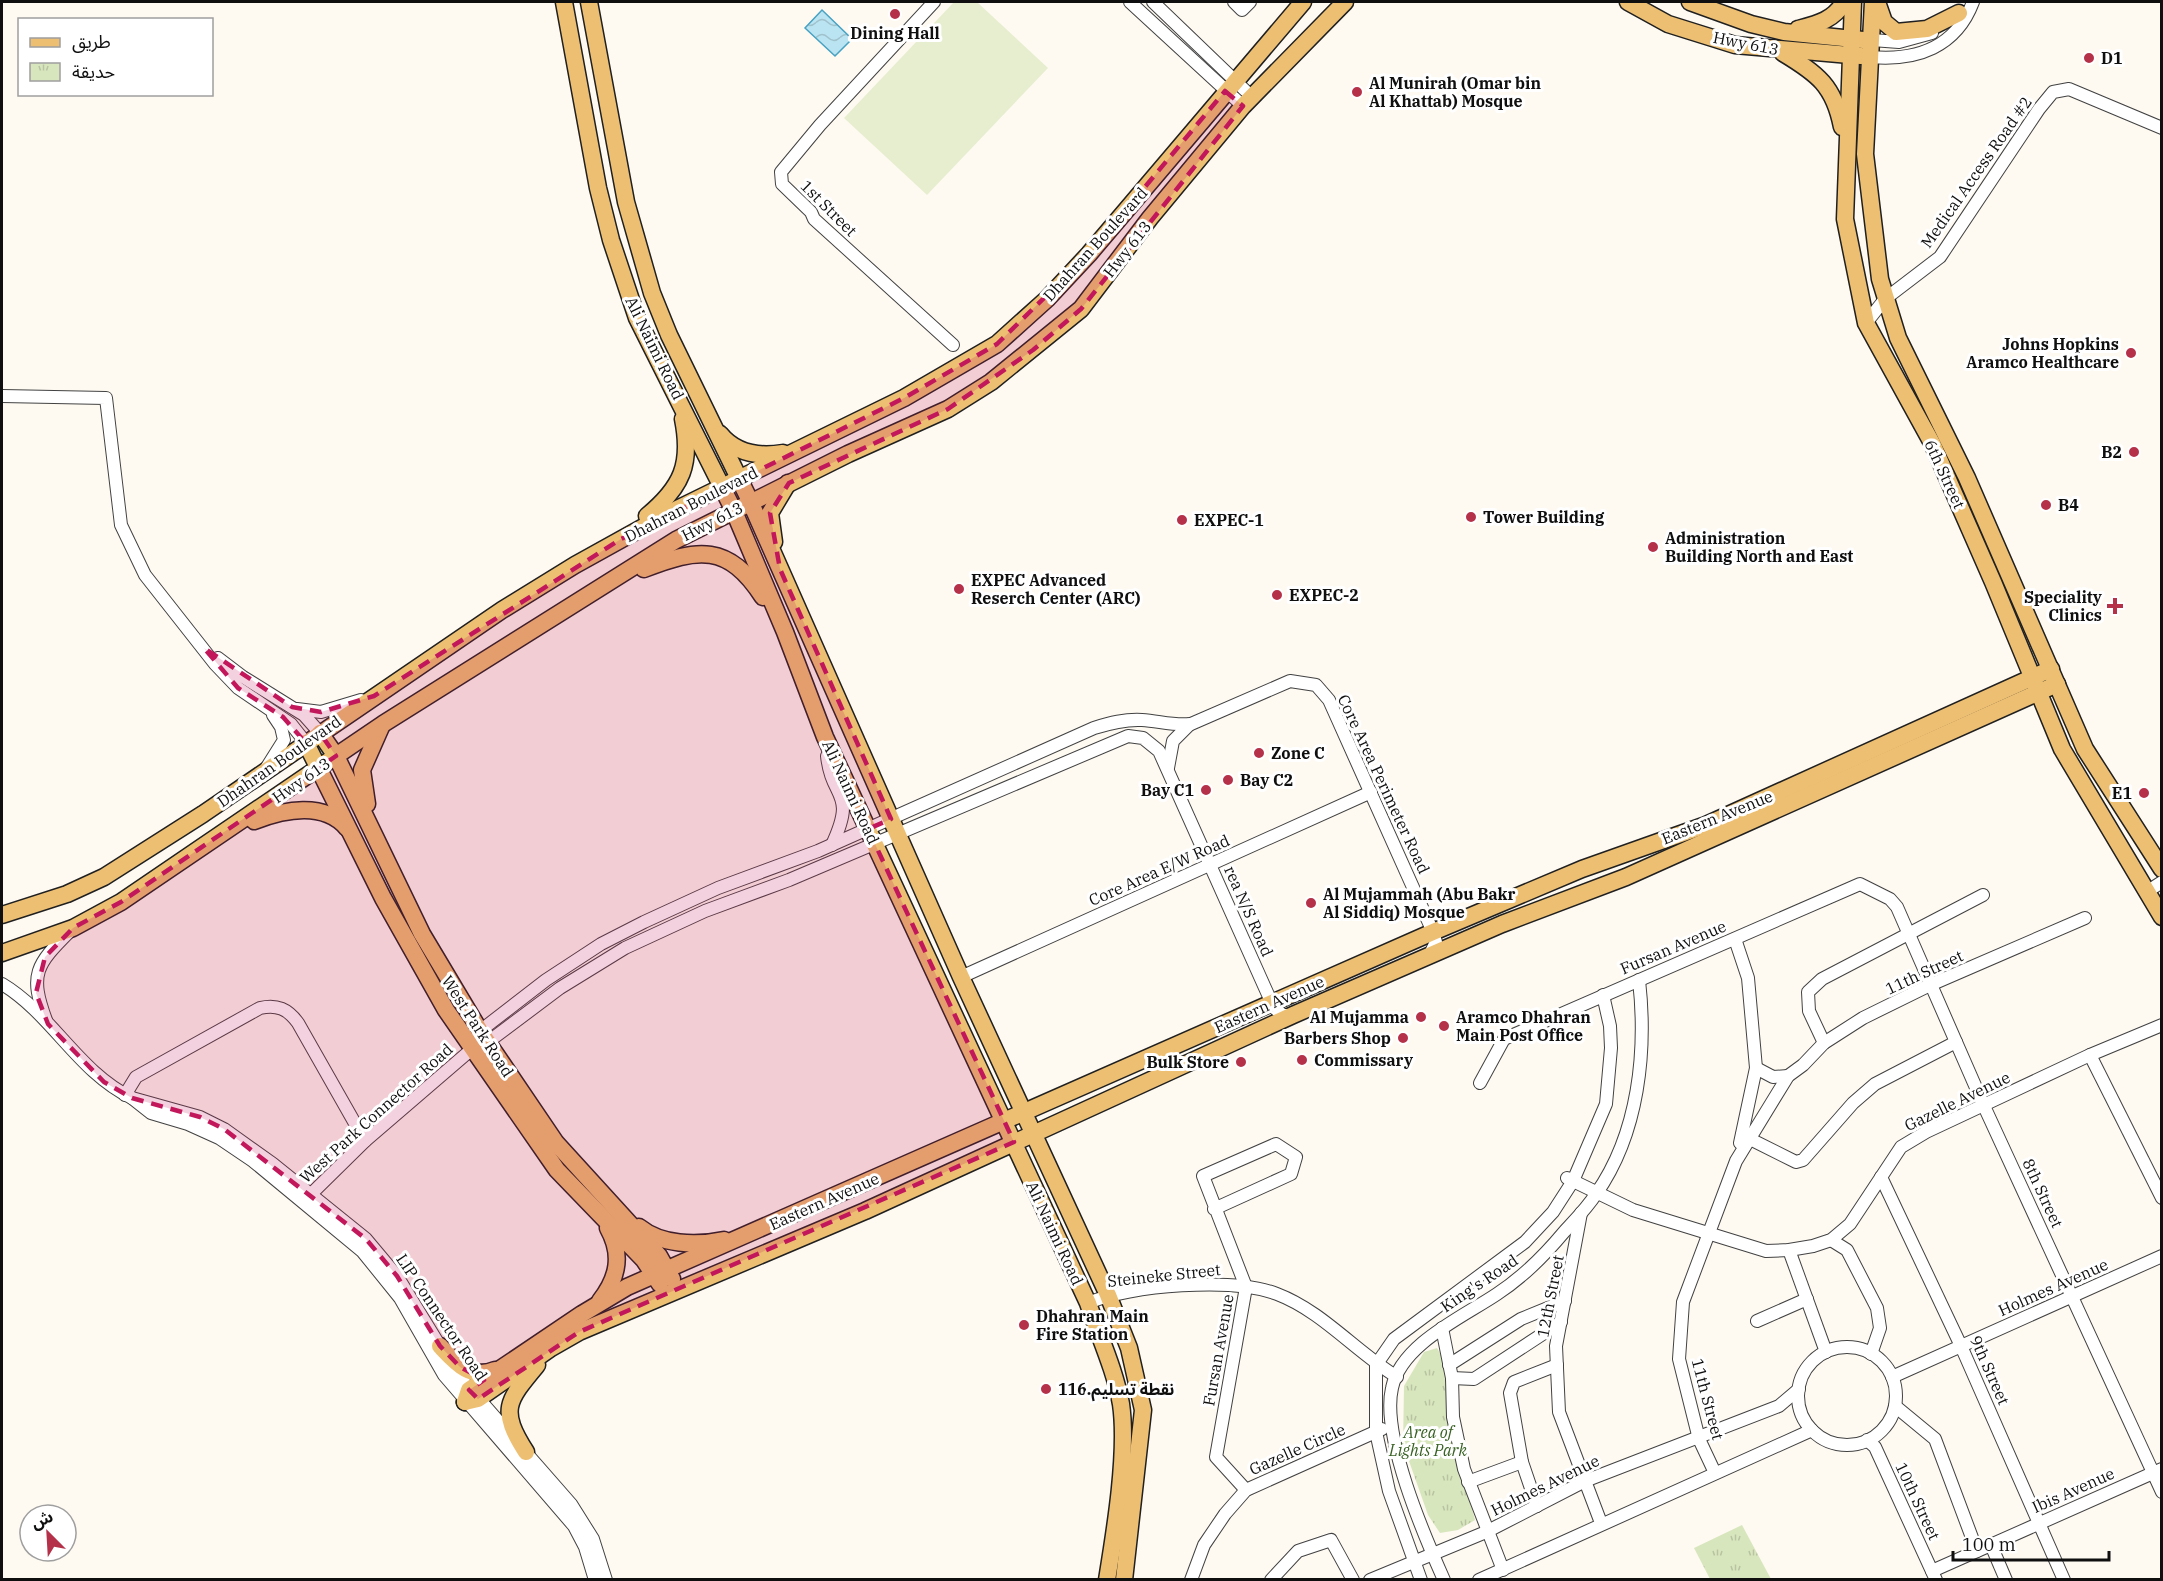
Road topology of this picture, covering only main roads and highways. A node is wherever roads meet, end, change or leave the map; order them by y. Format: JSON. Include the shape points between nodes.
{"nodes":[{"id":1,"x":564,"y":2,"type":"edge"},
{"id":2,"x":589,"y":2,"type":"edge"},
{"id":3,"x":1303,"y":2,"type":"edge"},
{"id":4,"x":1345,"y":2,"type":"edge"},
{"id":5,"x":1628,"y":2,"type":"edge"},
{"id":6,"x":1690,"y":2,"type":"edge"},
{"id":7,"x":1844,"y":2,"type":"edge"},
{"id":8,"x":1853,"y":2,"type":"edge"},
{"id":9,"x":1875,"y":2,"type":"edge"},
{"id":10,"x":1967,"y":5,"type":"edge"},
{"id":11,"x":1784,"y":32,"type":"junction"},
{"id":12,"x":1852,"y":38,"type":"junction"},
{"id":13,"x":1871,"y":49,"type":"junction"},
{"id":14,"x":1780,"y":51,"type":"junction"},
{"id":15,"x":1851,"y":56,"type":"junction"},
{"id":16,"x":1848,"y":154,"type":"junction"},
{"id":17,"x":680,"y":400,"type":"junction"},
{"id":18,"x":709,"y":419,"type":"junction"},
{"id":19,"x":801,"y":449,"type":"junction"},
{"id":20,"x":738,"y":479,"type":"junction"},
{"id":21,"x":789,"y":483,"type":"junction"},
{"id":22,"x":722,"y":486,"type":"junction"},
{"id":23,"x":750,"y":501,"type":"junction"},
{"id":24,"x":733,"y":509,"type":"junction"},
{"id":25,"x":621,"y":539,"type":"junction"},
{"id":26,"x":780,"y":569,"type":"junction"},
{"id":27,"x":607,"y":584,"type":"junction"},
{"id":28,"x":785,"y":632,"type":"junction"},
{"id":29,"x":2054,"y":676,"type":"junction"},
{"id":30,"x":2036,"y":684,"type":"junction"},
{"id":31,"x":383,"y":724,"type":"junction"},
{"id":32,"x":320,"y":733,"type":"junction"},
{"id":33,"x":306,"y":743,"type":"junction"},
{"id":34,"x":336,"y":756,"type":"junction"},
{"id":35,"x":321,"y":768,"type":"junction"},
{"id":36,"x":225,"y":832,"type":"junction"},
{"id":37,"x":353,"y":835,"type":"junction"},
{"id":38,"x":375,"y":840,"type":"junction"},
{"id":39,"x":2162,"y":869,"type":"edge"},
{"id":40,"x":2155,"y":887,"type":"edge"},
{"id":41,"x":2,"y":915,"type":"edge"},
{"id":42,"x":2162,"y":917,"type":"edge"},
{"id":43,"x":2,"y":953,"type":"edge"},
{"id":44,"x":1022,"y":1112,"type":"junction"},
{"id":45,"x":1004,"y":1120,"type":"junction"},
{"id":46,"x":1032,"y":1134,"type":"junction"},
{"id":47,"x":1014,"y":1143,"type":"junction"},
{"id":48,"x":609,"y":1213,"type":"junction"},
{"id":49,"x":751,"y":1234,"type":"junction"},
{"id":50,"x":661,"y":1272,"type":"junction"},
{"id":51,"x":672,"y":1293,"type":"junction"},
{"id":52,"x":597,"y":1304,"type":"junction"},
{"id":53,"x":440,"y":1346,"type":"road end"},
{"id":54,"x":551,"y":1348,"type":"junction"},
{"id":55,"x":501,"y":1368,"type":"junction"},
{"id":56,"x":526,"y":1452,"type":"road end"},
{"id":57,"x":1107,"y":1580,"type":"edge"},
{"id":58,"x":1124,"y":1580,"type":"edge"}],
"edges":[{"from":1,"to":17,"type":"main road","name":"Ali Naimi Road","via":[[611,240],[637,318]]},
{"from":2,"to":18,"type":"main road","name":"Ali Naimi Road","via":[[626,202],[639,251],[669,335]]},
{"from":3,"to":19,"type":"main road","name":"Dhahran Boulevard","via":[[1047,299],[996,344],[934,382]]},
{"from":4,"to":21,"type":"main road","name":"Hwy 613","via":[[1247,101],[1081,309],[991,382],[948,409]]},
{"from":5,"to":14,"type":"main road","name":"Hwy 613","via":[[1668,24],[1735,45]]},
{"from":6,"to":11,"type":"main road"},
{"from":7,"to":11,"type":"main road","via":[[1825,21]]},
{"from":8,"to":12,"type":"main road","name":"6th Street"},
{"from":9,"to":10,"type":"main road","via":[[1884,22],[1896,32],[1927,29]]},
{"from":9,"to":13,"type":"main road","name":"6th Street"},
{"from":11,"to":12,"type":"main road"},
{"from":12,"to":13,"type":"main road"},
{"from":12,"to":15,"type":"main road","name":"6th Street"},
{"from":13,"to":15,"type":"main road","name":"Hwy 613"},
{"from":13,"to":29,"type":"main road","name":"6th Street","via":[[1865,154],[1885,299],[1898,338],[1967,478]]},
{"from":14,"to":15,"type":"main road","name":"Hwy 613"},
{"from":14,"to":16,"type":"main road","via":[[1808,68],[1833,95]]},
{"from":15,"to":16,"type":"main road","name":"6th Street"},
{"from":16,"to":30,"type":"main road","name":"6th Street","via":[[1845,219],[1866,323],[1932,443]]},
{"from":17,"to":22,"type":"main road","name":"Ali Naimi Road"},
{"from":17,"to":25,"type":"main road","via":[[687,454],[679,483],[661,505]]},
{"from":18,"to":19,"type":"main road","via":[[726,442],[744,452],[767,455]]},
{"from":18,"to":20,"type":"main road","name":"Ali Naimi Road"},
{"from":19,"to":20,"type":"main road","name":"Dhahran Boulevard"},
{"from":20,"to":22,"type":"main road","name":"Dhahran Boulevard"},
{"from":20,"to":23,"type":"main road","name":"Ali Naimi Road"},
{"from":21,"to":23,"type":"main road","name":"Hwy 613"},
{"from":21,"to":26,"type":"main road","via":[[770,513]]},
{"from":22,"to":24,"type":"main road","name":"Ali Naimi Road"},
{"from":22,"to":25,"type":"main road","name":"Dhahran Boulevard"},
{"from":23,"to":24,"type":"main road","name":"Hwy 613"},
{"from":23,"to":26,"type":"main road","name":"Ali Naimi Road"},
{"from":24,"to":27,"type":"main road","name":"Hwy 613"},
{"from":24,"to":28,"type":"main road","name":"Ali Naimi Road"},
{"from":25,"to":32,"type":"main road","name":"Dhahran Boulevard","via":[[502,610]]},
{"from":26,"to":44,"type":"main road","name":"Ali Naimi Road"},
{"from":27,"to":28,"type":"main road","via":[[687,553],[717,556],[753,582]]},
{"from":27,"to":31,"type":"main road","name":"Hwy 613"},
{"from":28,"to":45,"type":"main road","name":"Ali Naimi Road","via":[[825,737]]},
{"from":29,"to":30,"type":"main road","name":"Eastern Avenue"},
{"from":29,"to":39,"type":"main road","name":"6th Street","via":[[2085,749]]},
{"from":30,"to":40,"type":"main road","name":"6th Street","via":[[2062,749]]},
{"from":30,"to":44,"type":"main road","name":"Eastern Avenue","via":[[1706,825],[1582,869]]},
{"from":30,"to":46,"type":"main road","name":"Eastern Avenue","via":[[1626,878],[1502,924]]},
{"from":31,"to":34,"type":"main road","name":"Hwy 613"},
{"from":31,"to":38,"type":"main road","via":[[362,770],[361,782]]},
{"from":32,"to":33,"type":"main road","name":"Dhahran Boulevard"},
{"from":32,"to":34,"type":"main road","name":"West Park Road"},
{"from":33,"to":35,"type":"main road","name":"West Park Road"},
{"from":33,"to":41,"type":"main road","name":"Dhahran Boulevard","via":[[105,877]]},
{"from":34,"to":35,"type":"main road","name":"Hwy 613"},
{"from":34,"to":38,"type":"main road","name":"West Park Road"},
{"from":35,"to":36,"type":"main road","name":"Hwy 613"},
{"from":35,"to":37,"type":"main road","name":"West Park Road"},
{"from":36,"to":37,"type":"main road","via":[[289,810],[332,815]]},
{"from":36,"to":43,"type":"main road","name":"Hwy 613","via":[[121,902],[73,927]]},
{"from":37,"to":48,"type":"main road","name":"West Park Road","via":[[408,946],[472,1049],[542,1150]]},
{"from":38,"to":48,"type":"main road","name":"West Park Road","via":[[436,961],[556,1143]]},
{"from":40,"to":42,"type":"main road","name":"6th Street"},
{"from":44,"to":45,"type":"main road","name":"Eastern Avenue"},
{"from":44,"to":46,"type":"main road","name":"Ali Naimi Road"},
{"from":45,"to":47,"type":"main road","name":"Ali Naimi Road"},
{"from":45,"to":49,"type":"main road","name":"Eastern Avenue"},
{"from":46,"to":47,"type":"main road","name":"Eastern Avenue"},
{"from":46,"to":58,"type":"main road","name":"Ali Naimi Road","via":[[1108,1295],[1129,1348],[1143,1410]]},
{"from":47,"to":51,"type":"main road","name":"Eastern Avenue"},
{"from":47,"to":57,"type":"main road","name":"Ali Naimi Road","via":[[1088,1303],[1116,1381],[1122,1448]]},
{"from":48,"to":49,"type":"main road","via":[[672,1241],[720,1241]]},
{"from":48,"to":50,"type":"main road","name":"West Park Road"},
{"from":48,"to":52,"type":"main road","via":[[618,1254],[615,1277]]},
{"from":49,"to":50,"type":"main road","name":"Eastern Avenue"},
{"from":50,"to":51,"type":"main road","name":"West Park Road"},
{"from":50,"to":52,"type":"main road","name":"Eastern Avenue"},
{"from":51,"to":54,"type":"main road","name":"Eastern Avenue"},
{"from":52,"to":55,"type":"main road","name":"Eastern Avenue"},
{"from":53,"to":55,"type":"main road","name":"Eastern Avenue","via":[[460,1367],[474,1373]]},
{"from":54,"to":55,"type":"main road","name":"Eastern Avenue","via":[[471,1397]]},
{"from":54,"to":56,"type":"main road","name":"Eastern Avenue","via":[[514,1391],[508,1408],[513,1431]]}]}
